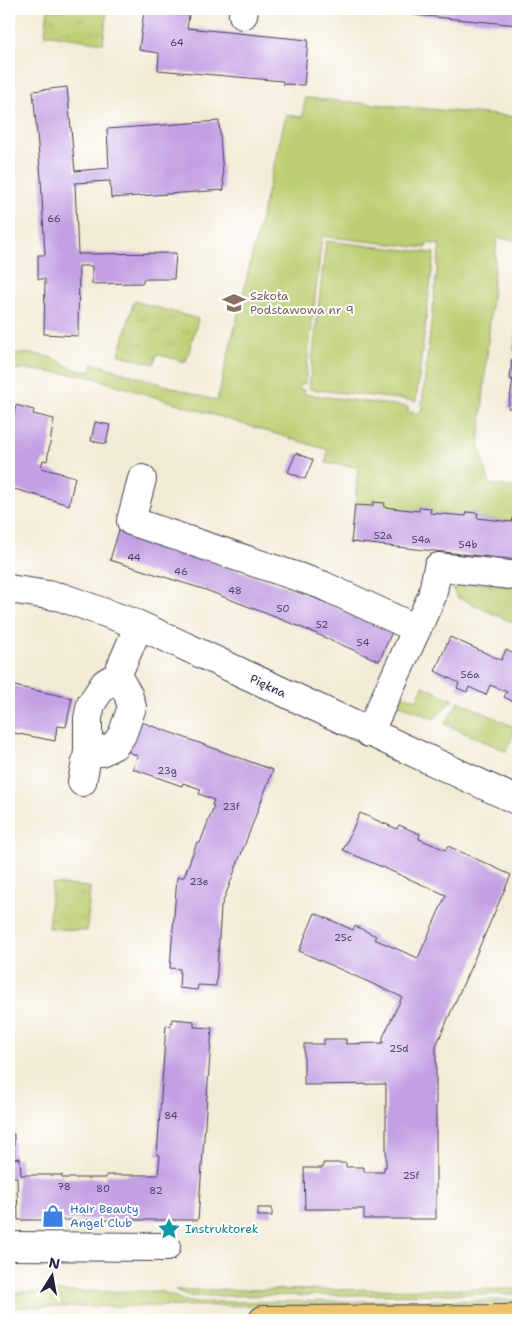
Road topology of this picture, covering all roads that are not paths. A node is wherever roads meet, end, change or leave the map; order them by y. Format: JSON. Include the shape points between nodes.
{"nodes":[{"id":1,"x":142,"y":479,"type":"dead end"},
{"id":2,"x":518,"y":576,"type":"edge"},
{"id":3,"x":10,"y":588,"type":"edge"},
{"id":4,"x":139,"y":625,"type":"junction"},
{"id":5,"x":416,"y":629,"type":"junction"},
{"id":6,"x":117,"y":676,"type":"junction"},
{"id":7,"x":369,"y":733,"type":"junction"},
{"id":8,"x":101,"y":752,"type":"dead end"},
{"id":9,"x":82,"y":782,"type":"dead end"},
{"id":10,"x":518,"y":801,"type":"edge"},
{"id":11,"x":9,"y":1246,"type":"edge"},
{"id":12,"x":166,"y":1247,"type":"dead end"},
{"id":13,"x":518,"y":1319,"type":"edge"},
{"id":14,"x":263,"y":1320,"type":"edge"}],
"edges":[{"from":1,"to":5,"type":"street","via":[[131,522],[322,585]]},
{"from":2,"to":5,"type":"street","via":[[438,567],[432,596]]},
{"from":3,"to":4,"type":"street","name":"Piękna","via":[[74,600]]},
{"from":4,"to":6,"type":"street"},
{"from":4,"to":7,"type":"street","name":"Piękna"},
{"from":5,"to":7,"type":"street"},
{"from":6,"to":8,"type":"street","via":[[132,707],[119,740]]},
{"from":6,"to":9,"type":"street","via":[[105,683],[91,704],[88,752]]},
{"from":7,"to":10,"type":"street","name":"Piękna"},
{"from":11,"to":12,"type":"street"},
{"from":13,"to":14,"type":"main road"}]}
